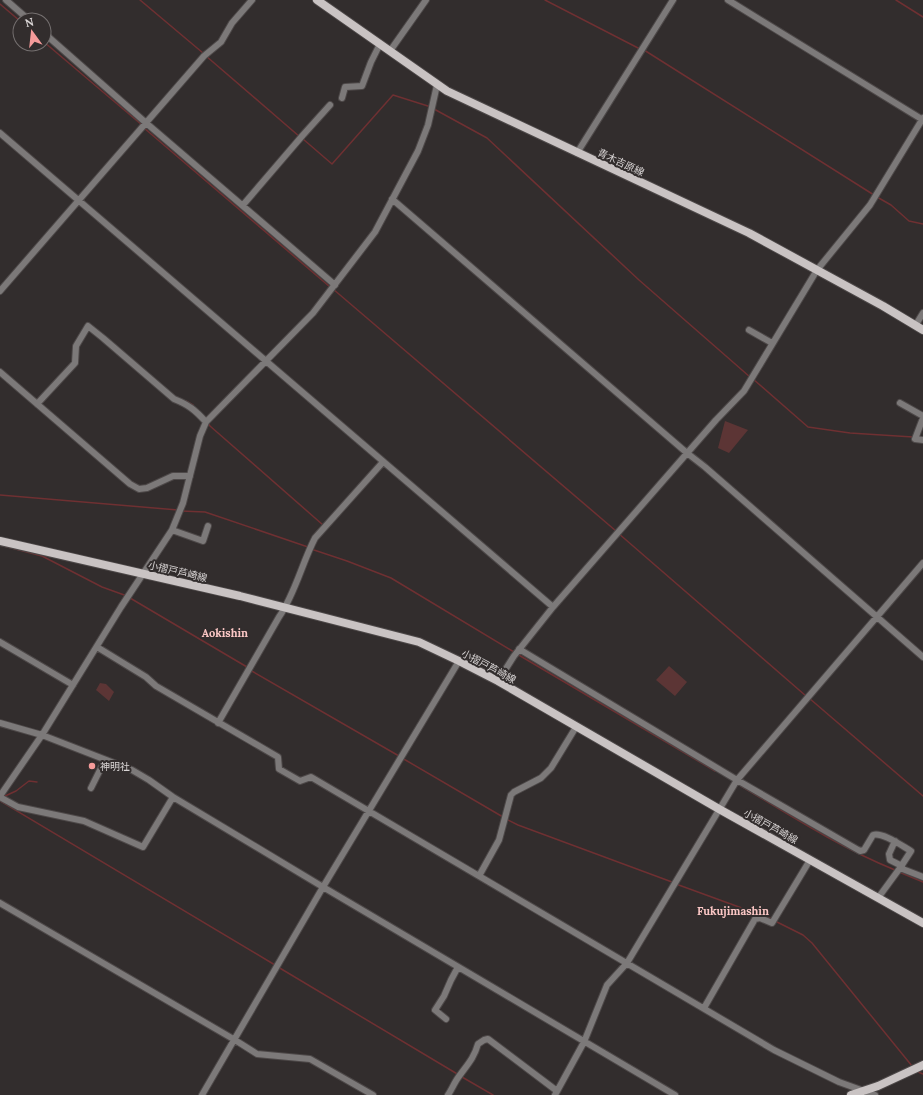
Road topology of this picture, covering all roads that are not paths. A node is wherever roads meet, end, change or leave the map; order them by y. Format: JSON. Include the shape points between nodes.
{"nodes":[{"id":1,"x":6,"y":0,"type":"edge"},
{"id":2,"x":252,"y":0,"type":"edge"},
{"id":3,"x":317,"y":0,"type":"edge"},
{"id":4,"x":426,"y":0,"type":"edge"},
{"id":5,"x":673,"y":0,"type":"edge"},
{"id":6,"x":728,"y":0,"type":"edge"},
{"id":7,"x":20,"y":12,"type":"edge"},
{"id":8,"x":52,"y":41,"type":"edge"},
{"id":9,"x":380,"y":44,"type":"junction"},
{"id":10,"x":390,"y":51,"type":"junction"},
{"id":11,"x":437,"y":85,"type":"junction"},
{"id":12,"x":342,"y":98,"type":"dead end"},
{"id":13,"x":330,"y":105,"type":"dead end"},
{"id":14,"x":923,"y":119,"type":"edge"},
{"id":15,"x":145,"y":122,"type":"junction"},
{"id":16,"x":0,"y":133,"type":"edge"},
{"id":17,"x":577,"y":153,"type":"junction"},
{"id":18,"x":392,"y":199,"type":"junction"},
{"id":19,"x":79,"y":200,"type":"junction"},
{"id":20,"x":243,"y":205,"type":"junction"},
{"id":21,"x":818,"y":270,"type":"junction"},
{"id":22,"x":335,"y":285,"type":"junction"},
{"id":23,"x":0,"y":291,"type":"edge"},
{"id":24,"x":923,"y":313,"type":"edge"},
{"id":25,"x":915,"y":326,"type":"junction"},
{"id":26,"x":749,"y":330,"type":"dead end"},
{"id":27,"x":923,"y":330,"type":"edge"},
{"id":28,"x":772,"y":343,"type":"junction"},
{"id":29,"x":266,"y":360,"type":"junction"},
{"id":30,"x":0,"y":372,"type":"edge"},
{"id":31,"x":900,"y":403,"type":"dead end"},
{"id":32,"x":37,"y":404,"type":"junction"},
{"id":33,"x":923,"y":417,"type":"edge"},
{"id":34,"x":206,"y":422,"type":"junction"},
{"id":35,"x":923,"y":440,"type":"edge"},
{"id":36,"x":687,"y":453,"type":"junction"},
{"id":37,"x":383,"y":462,"type":"junction"},
{"id":38,"x":190,"y":476,"type":"junction"},
{"id":39,"x":208,"y":526,"type":"dead end"},
{"id":40,"x":172,"y":530,"type":"junction"},
{"id":41,"x":0,"y":541,"type":"edge"},
{"id":42,"x":923,"y":563,"type":"edge"},
{"id":43,"x":143,"y":573,"type":"junction"},
{"id":44,"x":553,"y":607,"type":"junction"},
{"id":45,"x":285,"y":608,"type":"junction"},
{"id":46,"x":875,"y":617,"type":"junction"},
{"id":47,"x":0,"y":642,"type":"edge"},
{"id":48,"x":96,"y":647,"type":"junction"},
{"id":49,"x":519,"y":649,"type":"junction"},
{"id":50,"x":923,"y":657,"type":"edge"},
{"id":51,"x":459,"y":661,"type":"junction"},
{"id":52,"x":498,"y":681,"type":"junction"},
{"id":53,"x":73,"y":685,"type":"junction"},
{"id":54,"x":0,"y":723,"type":"edge"},
{"id":55,"x":218,"y":723,"type":"junction"},
{"id":56,"x":576,"y":727,"type":"junction"},
{"id":57,"x":42,"y":735,"type":"junction"},
{"id":58,"x":105,"y":760,"type":"junction"},
{"id":59,"x":737,"y":780,"type":"junction"},
{"id":60,"x":91,"y":788,"type":"dead end"},
{"id":61,"x":0,"y":796,"type":"edge"},
{"id":62,"x":173,"y":797,"type":"junction"},
{"id":63,"x":719,"y":809,"type":"junction"},
{"id":64,"x":368,"y":811,"type":"junction"},
{"id":65,"x":895,"y":841,"type":"junction"},
{"id":66,"x":810,"y":860,"type":"junction"},
{"id":67,"x":901,"y":867,"type":"junction"},
{"id":68,"x":479,"y":876,"type":"junction"},
{"id":69,"x":923,"y":877,"type":"edge"},
{"id":70,"x":323,"y":887,"type":"junction"},
{"id":71,"x":878,"y":898,"type":"junction"},
{"id":72,"x":0,"y":903,"type":"edge"},
{"id":73,"x":923,"y":923,"type":"edge"},
{"id":74,"x":627,"y":964,"type":"junction"},
{"id":75,"x":458,"y":967,"type":"junction"},
{"id":76,"x":704,"y":1008,"type":"junction"},
{"id":77,"x":446,"y":1019,"type":"dead end"},
{"id":78,"x":235,"y":1040,"type":"junction"},
{"id":79,"x":584,"y":1042,"type":"junction"},
{"id":80,"x":923,"y":1065,"type":"edge"},
{"id":81,"x":862,"y":1091,"type":"junction"},
{"id":82,"x":556,"y":1093,"type":"edge"},
{"id":83,"x":202,"y":1095,"type":"edge"},
{"id":84,"x":373,"y":1095,"type":"edge"},
{"id":85,"x":448,"y":1095,"type":"edge"},
{"id":86,"x":675,"y":1095,"type":"edge"},
{"id":87,"x":851,"y":1095,"type":"edge"},
{"id":88,"x":875,"y":1095,"type":"edge"}],
"edges":[{"from":1,"to":7,"type":"street"},
{"from":2,"to":15,"type":"street","via":[[232,23],[221,42],[204,56]]},
{"from":3,"to":9,"type":"main road","name":"青木吉原線"},
{"from":4,"to":10,"type":"street"},
{"from":5,"to":17,"type":"street"},
{"from":6,"to":14,"type":"street"},
{"from":8,"to":15,"type":"street"},
{"from":9,"to":10,"type":"main road","name":"青木吉原線"},
{"from":9,"to":12,"type":"street","via":[[362,86],[345,87]]},
{"from":10,"to":11,"type":"main road","name":"青木吉原線"},
{"from":11,"to":17,"type":"main road","name":"青木吉原線"},
{"from":11,"to":18,"type":"street","via":[[428,125],[418,152]]},
{"from":13,"to":20,"type":"street"},
{"from":14,"to":21,"type":"street","via":[[870,205]]},
{"from":15,"to":19,"type":"street"},
{"from":15,"to":20,"type":"street"},
{"from":16,"to":19,"type":"street"},
{"from":17,"to":21,"type":"main road","name":"青木吉原線","via":[[749,233]]},
{"from":18,"to":22,"type":"street","via":[[375,232]]},
{"from":18,"to":36,"type":"street"},
{"from":19,"to":23,"type":"street"},
{"from":19,"to":29,"type":"street"},
{"from":20,"to":22,"type":"street"},
{"from":21,"to":25,"type":"main road","name":"青木吉原線"},
{"from":21,"to":28,"type":"street"},
{"from":22,"to":29,"type":"street","via":[[313,313]]},
{"from":24,"to":25,"type":"street"},
{"from":25,"to":27,"type":"main road","name":"青木吉原線"},
{"from":26,"to":28,"type":"street"},
{"from":28,"to":36,"type":"street","via":[[744,391]]},
{"from":29,"to":34,"type":"street"},
{"from":29,"to":37,"type":"street"},
{"from":30,"to":32,"type":"street"},
{"from":31,"to":33,"type":"street"},
{"from":32,"to":34,"type":"street","via":[[75,363],[76,346],[88,326],[174,400],[193,408]]},
{"from":32,"to":38,"type":"street","via":[[139,489],[174,476]]},
{"from":33,"to":35,"type":"street","via":[[915,439]]},
{"from":34,"to":38,"type":"street"},
{"from":36,"to":44,"type":"street"},
{"from":36,"to":46,"type":"street"},
{"from":37,"to":44,"type":"street"},
{"from":37,"to":45,"type":"street","via":[[315,538]]},
{"from":38,"to":40,"type":"street"},
{"from":39,"to":40,"type":"street","via":[[203,541]]},
{"from":40,"to":43,"type":"street"},
{"from":41,"to":43,"type":"main road","name":"小摺戸芦崎線"},
{"from":42,"to":46,"type":"street"},
{"from":43,"to":45,"type":"main road","name":"小摺戸芦崎線"},
{"from":43,"to":48,"type":"street"},
{"from":44,"to":49,"type":"street"},
{"from":45,"to":51,"type":"main road","name":"小摺戸芦崎線","via":[[419,642]]},
{"from":45,"to":55,"type":"street"},
{"from":46,"to":50,"type":"street"},
{"from":46,"to":59,"type":"street"},
{"from":47,"to":53,"type":"street"},
{"from":48,"to":53,"type":"street"},
{"from":48,"to":55,"type":"street"},
{"from":49,"to":52,"type":"street"},
{"from":49,"to":59,"type":"street"},
{"from":51,"to":52,"type":"main road","name":"小摺戸芦崎線"},
{"from":51,"to":64,"type":"street"},
{"from":52,"to":56,"type":"main road","name":"小摺戸芦崎線"},
{"from":53,"to":57,"type":"street"},
{"from":54,"to":57,"type":"street"},
{"from":55,"to":64,"type":"street","via":[[278,757],[279,769],[300,781],[311,777]]},
{"from":56,"to":63,"type":"main road","name":"小摺戸芦崎線"},
{"from":56,"to":68,"type":"street","via":[[552,768],[541,778],[511,795],[500,840]]},
{"from":57,"to":58,"type":"street"},
{"from":57,"to":61,"type":"street"},
{"from":58,"to":60,"type":"street"},
{"from":58,"to":62,"type":"street","via":[[132,770]]},
{"from":59,"to":63,"type":"street"},
{"from":59,"to":65,"type":"street","via":[[860,851],[864,850],[873,834]]},
{"from":61,"to":62,"type":"street","via":[[18,807],[84,821],[143,847]]},
{"from":62,"to":70,"type":"street"},
{"from":63,"to":66,"type":"main road","name":"小摺戸芦崎線"},
{"from":63,"to":74,"type":"street"},
{"from":64,"to":68,"type":"street"},
{"from":64,"to":70,"type":"street"},
{"from":65,"to":67,"type":"street","via":[[889,854],[890,860]]},
{"from":65,"to":67,"type":"street","via":[[912,851]]},
{"from":66,"to":71,"type":"main road","name":"小摺戸芦崎線"},
{"from":66,"to":76,"type":"street","via":[[772,923],[760,918],[755,919]]},
{"from":67,"to":69,"type":"street"},
{"from":67,"to":71,"type":"street"},
{"from":68,"to":74,"type":"street"},
{"from":70,"to":75,"type":"street"},
{"from":70,"to":78,"type":"street"},
{"from":71,"to":73,"type":"main road","name":"小摺戸芦崎線"},
{"from":72,"to":78,"type":"street"},
{"from":74,"to":76,"type":"street"},
{"from":74,"to":79,"type":"street","via":[[607,985]]},
{"from":75,"to":77,"type":"street","via":[[435,1010]]},
{"from":75,"to":79,"type":"street"},
{"from":76,"to":81,"type":"street","via":[[774,1050]]},
{"from":78,"to":83,"type":"street"},
{"from":78,"to":84,"type":"street","via":[[257,1054],[310,1059]]},
{"from":79,"to":82,"type":"street"},
{"from":79,"to":86,"type":"street"},
{"from":80,"to":81,"type":"main road"},
{"from":81,"to":87,"type":"main road"},
{"from":81,"to":88,"type":"street"},
{"from":82,"to":85,"type":"street","via":[[488,1039],[478,1044],[476,1053]]}]}
